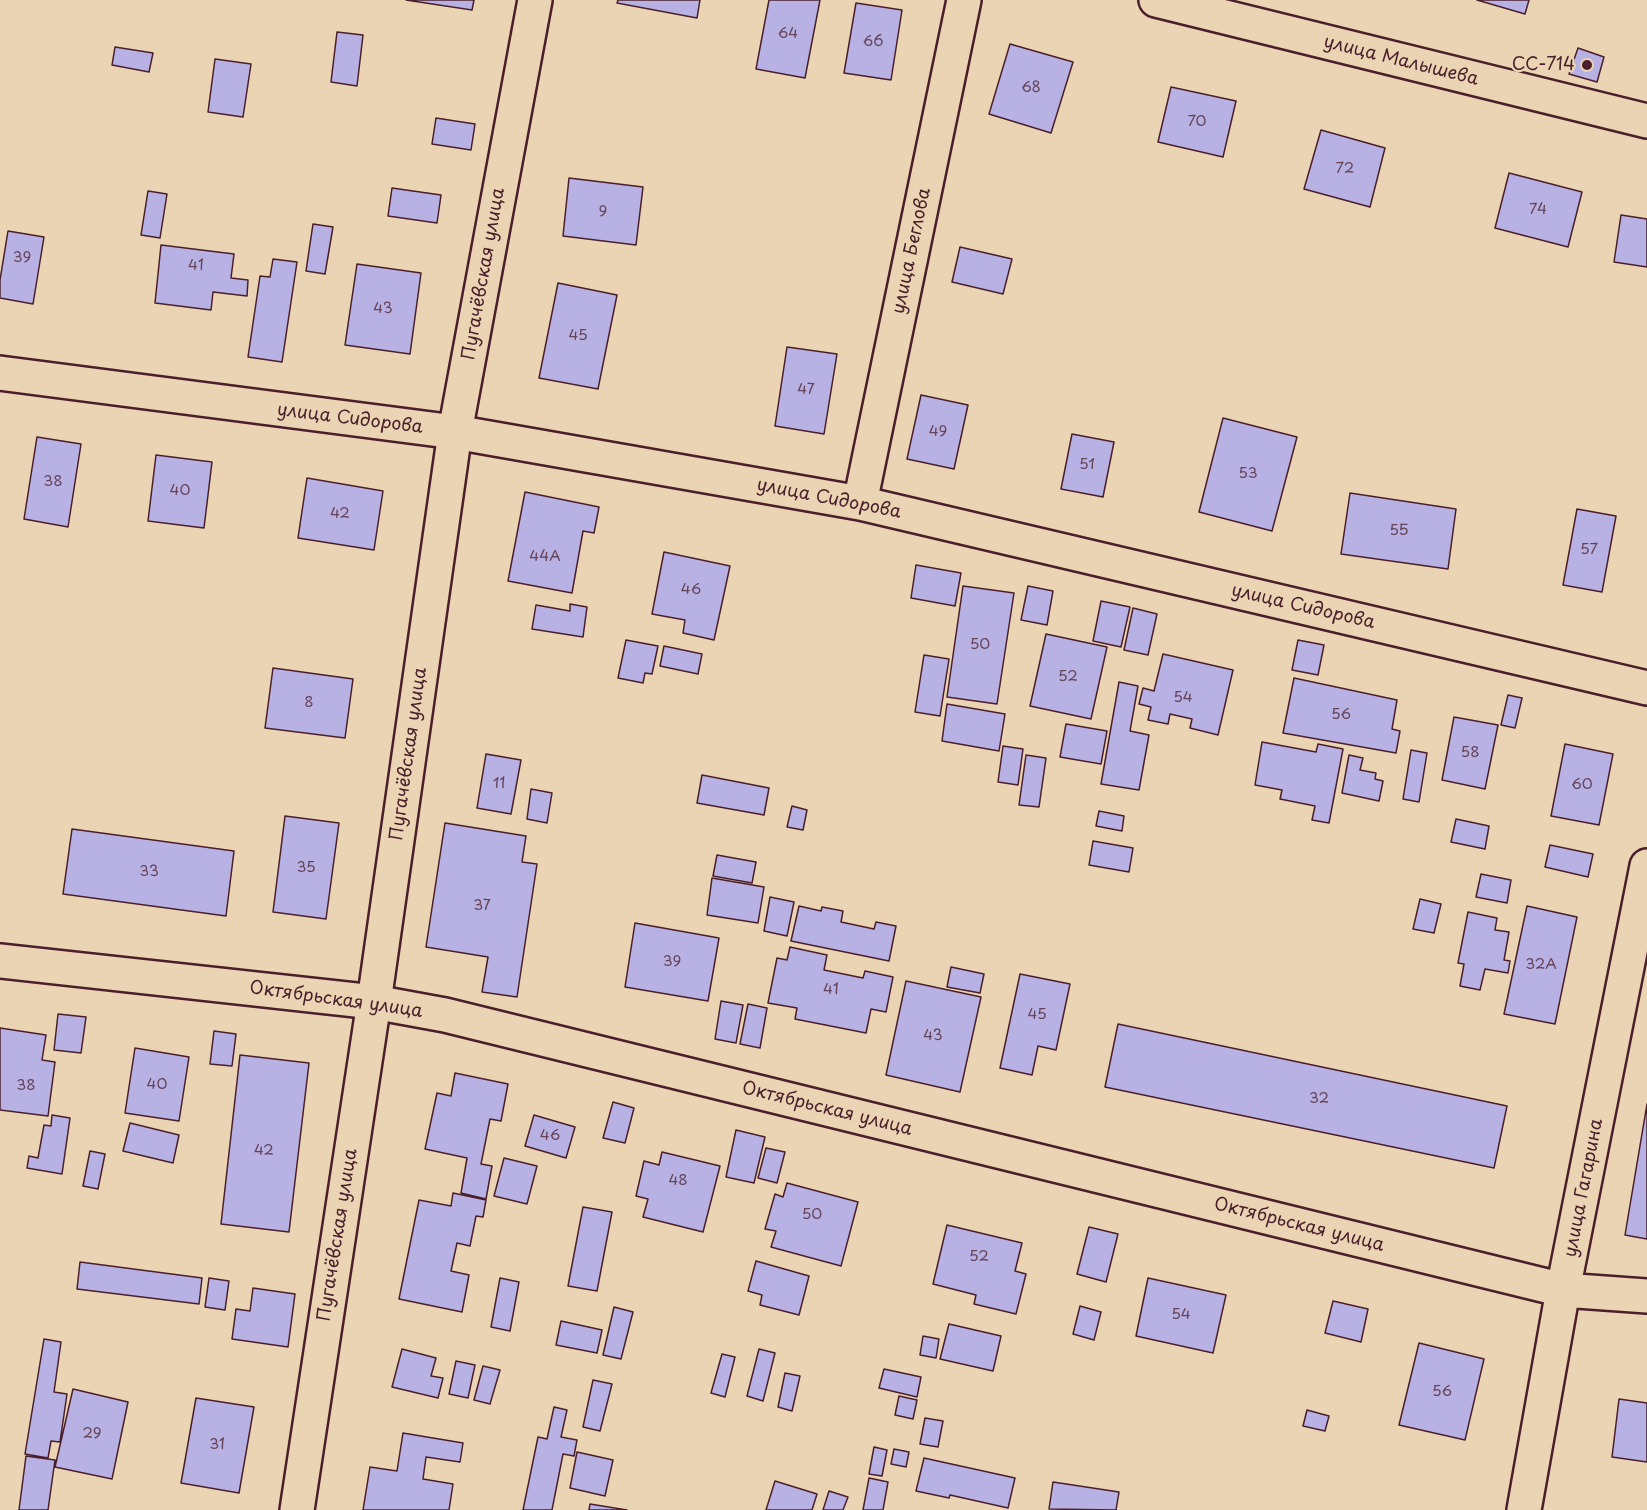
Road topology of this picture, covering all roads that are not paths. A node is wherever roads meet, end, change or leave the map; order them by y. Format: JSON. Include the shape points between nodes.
{"nodes":[{"id":1,"x":535,"y":0,"type":"edge"},
{"id":2,"x":964,"y":0,"type":"edge"},
{"id":3,"x":1156,"y":0,"type":"edge"},
{"id":4,"x":1647,"y":121,"type":"edge"},
{"id":5,"x":0,"y":373,"type":"edge"},
{"id":6,"x":455,"y":432,"type":"junction"},
{"id":7,"x":860,"y":502,"type":"junction"},
{"id":8,"x":1647,"y":688,"type":"edge"},
{"id":9,"x":1647,"y":866,"type":"edge"},
{"id":10,"x":0,"y":961,"type":"edge"},
{"id":11,"x":374,"y":1002,"type":"junction"},
{"id":12,"x":1563,"y":1290,"type":"junction"},
{"id":13,"x":1647,"y":1296,"type":"edge"},
{"id":14,"x":297,"y":1510,"type":"edge"},
{"id":15,"x":1524,"y":1510,"type":"edge"}],
"edges":[{"from":1,"to":6,"type":"street","name":"Пугачёвская улица"},
{"from":2,"to":7,"type":"street","name":"улица Беглова"},
{"from":3,"to":4,"type":"street","name":"улица Малышева"},
{"from":5,"to":6,"type":"street","name":"улица Сидорова"},
{"from":6,"to":7,"type":"street","name":"улица Сидорова"},
{"from":6,"to":11,"type":"street","name":"Пугачёвская улица"},
{"from":7,"to":8,"type":"street","name":"улица Сидорова"},
{"from":9,"to":12,"type":"street","name":"улица Гагарина"},
{"from":10,"to":11,"type":"street","name":"Октябрьская улица"},
{"from":11,"to":12,"type":"street","name":"Октябрьская улица","via":[[445,1015]]},
{"from":11,"to":14,"type":"street","name":"Пугачёвская улица"},
{"from":12,"to":13,"type":"street","name":"Октябрьская улица"},
{"from":12,"to":15,"type":"street","name":"улица Гагарина"}]}
